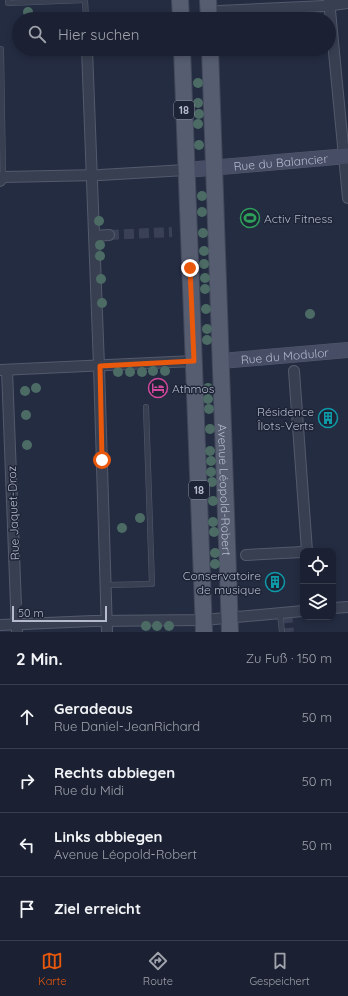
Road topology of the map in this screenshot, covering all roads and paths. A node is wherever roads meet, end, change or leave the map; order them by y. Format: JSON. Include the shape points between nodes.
{"nodes":[{"id":1,"x":8,"y":0,"type":"edge"},
{"id":2,"x":85,"y":0,"type":"edge"},
{"id":3,"x":180,"y":0,"type":"edge"},
{"id":4,"x":348,"y":3,"type":"edge"},
{"id":5,"x":329,"y":4,"type":"edge"},
{"id":6,"x":212,"y":10,"type":"edge"},
{"id":7,"x":86,"y":12,"type":"edge"},
{"id":8,"x":181,"y":12,"type":"edge"},
{"id":9,"x":1,"y":49,"type":"dead end"},
{"id":10,"x":87,"y":56,"type":"edge"},
{"id":11,"x":182,"y":56,"type":"edge"},
{"id":12,"x":209,"y":56,"type":"edge"},
{"id":13,"x":335,"y":56,"type":"edge"},
{"id":14,"x":346,"y":156,"type":"edge"},
{"id":15,"x":214,"y":168,"type":"junction"},
{"id":16,"x":186,"y":170,"type":"junction"},
{"id":17,"x":92,"y":175,"type":"junction"},
{"id":18,"x":2,"y":179,"type":"edge"},
{"id":19,"x":348,"y":198,"type":"edge"},
{"id":20,"x":109,"y":235,"type":"tunnel mouth"},
{"id":21,"x":95,"y":236,"type":"junction"},
{"id":22,"x":348,"y":350,"type":"edge"},
{"id":23,"x":194,"y":361,"type":"junction"},
{"id":24,"x":221,"y":361,"type":"junction"},
{"id":25,"x":100,"y":366,"type":"junction"},
{"id":26,"x":4,"y":370,"type":"edge"},
{"id":27,"x":294,"y":370,"type":"dead end"},
{"id":28,"x":146,"y":407,"type":"dead end"},
{"id":29,"x":307,"y":548,"type":"edge"},
{"id":30,"x":300,"y":552,"type":"edge"},
{"id":31,"x":246,"y":555,"type":"dead end"},
{"id":32,"x":106,"y":585,"type":"junction"},
{"id":33,"x":348,"y":607,"type":"edge"},
{"id":34,"x":336,"y":608,"type":"edge"},
{"id":35,"x":300,"y":611,"type":"edge"},
{"id":36,"x":280,"y":613,"type":"junction"},
{"id":37,"x":107,"y":621,"type":"junction"},
{"id":38,"x":0,"y":625,"type":"edge"},
{"id":39,"x":230,"y":625,"type":"edge"},
{"id":40,"x":204,"y":626,"type":"edge"},
{"id":41,"x":17,"y":628,"type":"edge"},
{"id":42,"x":107,"y":632,"type":"edge"},
{"id":43,"x":282,"y":632,"type":"edge"}],
"edges":[{"from":1,"to":2,"type":"lane","via":[[8,3]]},
{"from":2,"to":7,"type":"lane"},
{"from":3,"to":8,"type":"main road"},
{"from":4,"to":5,"type":"street"},
{"from":5,"to":6,"type":"street"},
{"from":9,"to":18,"type":"lane"},
{"from":10,"to":17,"type":"street"},
{"from":11,"to":16,"type":"main road","number":"18"},
{"from":12,"to":15,"type":"main road","name":"Avenue Léopold-Robert","number":"18"},
{"from":13,"to":14,"type":"street"},
{"from":14,"to":15,"type":"street","name":"Rue du Balancier"},
{"from":14,"to":19,"type":"street"},
{"from":15,"to":16,"type":"street"},
{"from":15,"to":24,"type":"main road","name":"Avenue Léopold-Robert","number":"18"},
{"from":16,"to":17,"type":"street"},
{"from":16,"to":23,"type":"main road","number":"18"},
{"from":17,"to":18,"type":"street"},
{"from":17,"to":21,"type":"street"},
{"from":20,"to":21,"type":"street"},
{"from":21,"to":25,"type":"street"},
{"from":22,"to":24,"type":"street","name":"Rue du Modulor"},
{"from":23,"to":24,"type":"main road"},
{"from":23,"to":25,"type":"street"},
{"from":23,"to":40,"type":"main road","number":"18"},
{"from":24,"to":39,"type":"main road","name":"Avenue Léopold-Robert","number":"18"},
{"from":25,"to":26,"type":"street"},
{"from":25,"to":32,"type":"street"},
{"from":26,"to":41,"type":"street","name":"Rue Jaquet-Droz"},
{"from":27,"to":29,"type":"street"},
{"from":28,"to":32,"type":"lane","via":[[152,584]]},
{"from":30,"to":31,"type":"street"},
{"from":32,"to":37,"type":"street"},
{"from":33,"to":34,"type":"street"},
{"from":35,"to":36,"type":"street"},
{"from":36,"to":39,"type":"street"},
{"from":36,"to":43,"type":"lane"},
{"from":37,"to":40,"type":"street"},
{"from":37,"to":41,"type":"street"},
{"from":37,"to":42,"type":"street"},
{"from":38,"to":41,"type":"street"},
{"from":39,"to":40,"type":"street"}]}
